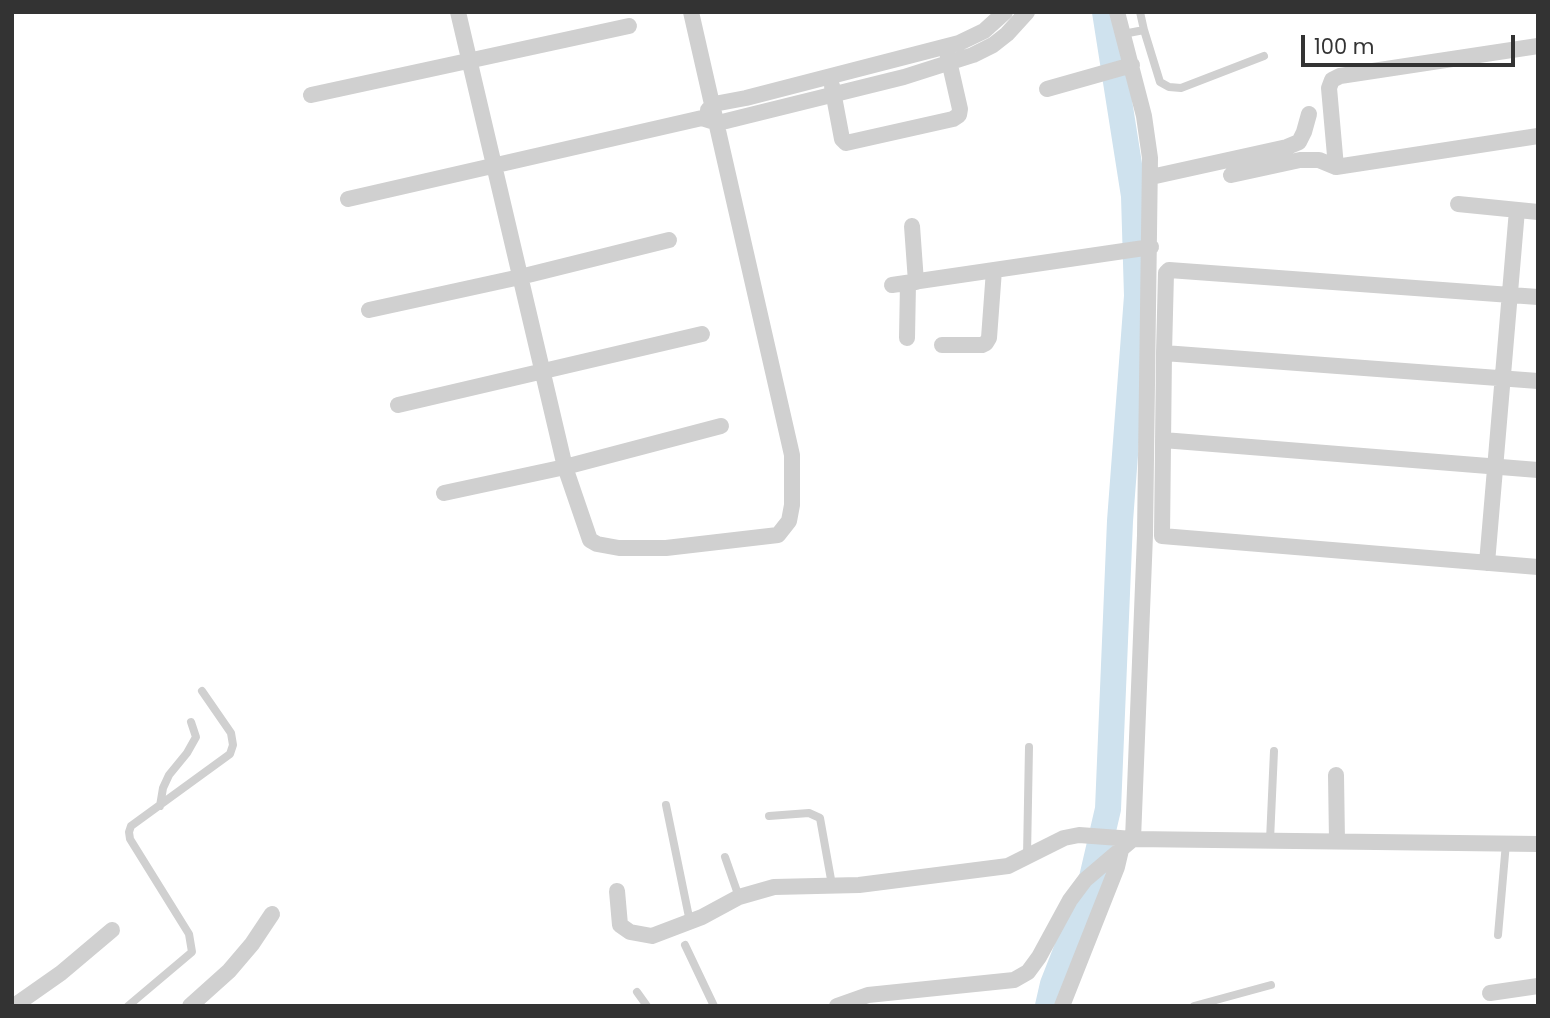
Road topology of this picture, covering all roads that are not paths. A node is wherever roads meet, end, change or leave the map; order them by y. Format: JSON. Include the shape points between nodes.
{"nodes":[{"id":1,"x":458,"y":12,"type":"edge"},
{"id":2,"x":691,"y":12,"type":"edge"},
{"id":3,"x":1004,"y":12,"type":"edge"},
{"id":4,"x":1027,"y":12,"type":"edge"},
{"id":5,"x":1117,"y":12,"type":"edge"},
{"id":6,"x":1140,"y":12,"type":"edge"},
{"id":7,"x":629,"y":26,"type":"dead end"},
{"id":8,"x":1144,"y":30,"type":"junction"},
{"id":9,"x":1123,"y":34,"type":"junction"},
{"id":10,"x":945,"y":46,"type":"junction"},
{"id":11,"x":1538,"y":46,"type":"edge"},
{"id":12,"x":1264,"y":56,"type":"dead end"},
{"id":13,"x":470,"y":61,"type":"junction"},
{"id":14,"x":951,"y":63,"type":"junction"},
{"id":15,"x":1119,"y":69,"type":"junction"},
{"id":16,"x":830,"y":77,"type":"junction"},
{"id":17,"x":1047,"y":89,"type":"dead end"},
{"id":18,"x":833,"y":94,"type":"junction"},
{"id":19,"x":311,"y":95,"type":"dead end"},
{"id":20,"x":714,"y":104,"type":"junction"},
{"id":21,"x":1309,"y":114,"type":"dead end"},
{"id":22,"x":710,"y":120,"type":"junction"},
{"id":23,"x":1538,"y":136,"type":"edge"},
{"id":24,"x":495,"y":166,"type":"junction"},
{"id":25,"x":1336,"y":167,"type":"junction"},
{"id":26,"x":1231,"y":175,"type":"dead end"},
{"id":27,"x":1151,"y":177,"type":"junction"},
{"id":28,"x":348,"y":199,"type":"dead end"},
{"id":29,"x":1458,"y":204,"type":"dead end"},
{"id":30,"x":1517,"y":210,"type":"junction"},
{"id":31,"x":1538,"y":212,"type":"edge"},
{"id":32,"x":912,"y":226,"type":"dead end"},
{"id":33,"x":669,"y":240,"type":"dead end"},
{"id":34,"x":1147,"y":247,"type":"junction"},
{"id":35,"x":994,"y":270,"type":"junction"},
{"id":36,"x":520,"y":277,"type":"junction"},
{"id":37,"x":905,"y":283,"type":"junction"},
{"id":38,"x":1510,"y":295,"type":"junction"},
{"id":39,"x":1538,"y":297,"type":"edge"},
{"id":40,"x":369,"y":310,"type":"dead end"},
{"id":41,"x":702,"y":334,"type":"dead end"},
{"id":42,"x":907,"y":338,"type":"dead end"},
{"id":43,"x":942,"y":345,"type":"dead end"},
{"id":44,"x":1164,"y":352,"type":"junction"},
{"id":45,"x":542,"y":371,"type":"junction"},
{"id":46,"x":1503,"y":378,"type":"junction"},
{"id":47,"x":1538,"y":382,"type":"edge"},
{"id":48,"x":398,"y":405,"type":"dead end"},
{"id":49,"x":721,"y":426,"type":"dead end"},
{"id":50,"x":1163,"y":440,"type":"junction"},
{"id":51,"x":565,"y":467,"type":"junction"},
{"id":52,"x":1495,"y":467,"type":"junction"},
{"id":53,"x":1538,"y":470,"type":"edge"},
{"id":54,"x":444,"y":493,"type":"dead end"},
{"id":55,"x":1487,"y":563,"type":"junction"},
{"id":56,"x":1538,"y":567,"type":"edge"},
{"id":57,"x":202,"y":691,"type":"dead end"},
{"id":58,"x":191,"y":722,"type":"dead end"},
{"id":59,"x":1029,"y":747,"type":"dead end"},
{"id":60,"x":1274,"y":751,"type":"dead end"},
{"id":61,"x":1336,"y":775,"type":"dead end"},
{"id":62,"x":666,"y":805,"type":"dead end"},
{"id":63,"x":160,"y":806,"type":"junction"},
{"id":64,"x":769,"y":816,"type":"dead end"},
{"id":65,"x":1270,"y":840,"type":"junction"},
{"id":66,"x":1336,"y":841,"type":"junction"},
{"id":67,"x":1506,"y":843,"type":"junction"},
{"id":68,"x":1538,"y":844,"type":"edge"},
{"id":69,"x":1120,"y":846,"type":"junction"},
{"id":70,"x":1027,"y":856,"type":"junction"},
{"id":71,"x":725,"y":857,"type":"dead end"},
{"id":72,"x":832,"y":885,"type":"junction"},
{"id":73,"x":617,"y":891,"type":"dead end"},
{"id":74,"x":738,"y":897,"type":"junction"},
{"id":75,"x":272,"y":914,"type":"dead end"},
{"id":76,"x":690,"y":922,"type":"junction"},
{"id":77,"x":111,"y":930,"type":"dead end"},
{"id":78,"x":1498,"y":935,"type":"dead end"},
{"id":79,"x":685,"y":945,"type":"dead end"},
{"id":80,"x":1271,"y":985,"type":"dead end"},
{"id":81,"x":1538,"y":986,"type":"edge"},
{"id":82,"x":637,"y":992,"type":"dead end"},
{"id":83,"x":1490,"y":993,"type":"dead end"},
{"id":84,"x":839,"y":1005,"type":"edge"},
{"id":85,"x":13,"y":1006,"type":"edge"},
{"id":86,"x":128,"y":1006,"type":"edge"},
{"id":87,"x":190,"y":1006,"type":"edge"},
{"id":88,"x":647,"y":1006,"type":"edge"},
{"id":89,"x":714,"y":1006,"type":"edge"},
{"id":90,"x":1062,"y":1006,"type":"edge"},
{"id":91,"x":1194,"y":1006,"type":"edge"}],
"edges":[{"from":1,"to":13,"type":"street"},
{"from":2,"to":20,"type":"street"},
{"from":3,"to":10,"type":"street","via":[[974,37]]},
{"from":4,"to":14,"type":"street","via":[[993,45]]},
{"from":5,"to":9,"type":"street"},
{"from":6,"to":8,"type":"lane"},
{"from":7,"to":13,"type":"street"},
{"from":8,"to":9,"type":"lane"},
{"from":8,"to":12,"type":"lane","via":[[1160,82],[1169,87],[1181,88]]},
{"from":9,"to":15,"type":"street"},
{"from":10,"to":14,"type":"street"},
{"from":10,"to":16,"type":"street"},
{"from":11,"to":25,"type":"street","via":[[1332,80]]},
{"from":13,"to":19,"type":"street"},
{"from":13,"to":24,"type":"street"},
{"from":14,"to":18,"type":"street"},
{"from":14,"to":18,"type":"street","via":[[960,109],[953,119],[846,143]]},
{"from":15,"to":17,"type":"street"},
{"from":15,"to":27,"type":"street","via":[[1144,116]]},
{"from":16,"to":18,"type":"street"},
{"from":16,"to":20,"type":"street"},
{"from":18,"to":22,"type":"street"},
{"from":20,"to":22,"type":"street"},
{"from":21,"to":27,"type":"street","via":[[1298,142],[1287,147]]},
{"from":22,"to":24,"type":"street"},
{"from":22,"to":51,"type":"street","via":[[792,455],[789,521],[778,535],[666,548],[597,544],[590,540],[581,519]]},
{"from":23,"to":25,"type":"street"},
{"from":24,"to":28,"type":"street"},
{"from":24,"to":36,"type":"street"},
{"from":25,"to":26,"type":"street","via":[[1319,160],[1300,160]]},
{"from":27,"to":34,"type":"street"},
{"from":29,"to":30,"type":"street"},
{"from":30,"to":31,"type":"street"},
{"from":30,"to":38,"type":"street"},
{"from":32,"to":37,"type":"street"},
{"from":33,"to":36,"type":"street"},
{"from":34,"to":35,"type":"street"},
{"from":34,"to":69,"type":"street","via":[[1145,535]]},
{"from":35,"to":37,"type":"street"},
{"from":35,"to":43,"type":"street","via":[[986,343]]},
{"from":36,"to":40,"type":"street"},
{"from":36,"to":45,"type":"street"},
{"from":37,"to":42,"type":"street"},
{"from":38,"to":39,"type":"street"},
{"from":38,"to":44,"type":"street","via":[[1175,269],[1166,273]]},
{"from":38,"to":46,"type":"street"},
{"from":41,"to":45,"type":"street"},
{"from":44,"to":46,"type":"street"},
{"from":44,"to":50,"type":"street"},
{"from":45,"to":48,"type":"street"},
{"from":45,"to":51,"type":"street"},
{"from":46,"to":47,"type":"street"},
{"from":46,"to":52,"type":"street"},
{"from":49,"to":51,"type":"street"},
{"from":50,"to":52,"type":"street"},
{"from":50,"to":55,"type":"street","via":[[1162,536]]},
{"from":51,"to":54,"type":"street"},
{"from":52,"to":53,"type":"street"},
{"from":52,"to":55,"type":"street"},
{"from":55,"to":56,"type":"street"},
{"from":57,"to":63,"type":"lane","via":[[231,733],[230,754]]},
{"from":58,"to":63,"type":"lane","via":[[196,737],[169,775]]},
{"from":59,"to":70,"type":"lane"},
{"from":60,"to":65,"type":"lane"},
{"from":61,"to":66,"type":"street"},
{"from":62,"to":76,"type":"lane"},
{"from":63,"to":86,"type":"lane","via":[[131,826],[130,839],[189,934],[192,952]]},
{"from":64,"to":72,"type":"lane","via":[[809,813],[820,818]]},
{"from":65,"to":66,"type":"street"},
{"from":65,"to":69,"type":"street"},
{"from":66,"to":67,"type":"street"},
{"from":67,"to":68,"type":"street"},
{"from":67,"to":78,"type":"lane"},
{"from":69,"to":70,"type":"street","via":[[1094,836],[1065,838]]},
{"from":69,"to":84,"type":"street","via":[[1085,880],[1039,957],[1028,972],[1014,980],[868,995]]},
{"from":69,"to":90,"type":"street","via":[[1117,867]]},
{"from":70,"to":72,"type":"street","via":[[1008,866]]},
{"from":71,"to":74,"type":"lane"},
{"from":72,"to":74,"type":"street","via":[[774,887]]},
{"from":73,"to":76,"type":"street","via":[[618,921],[630,932],[652,936]]},
{"from":74,"to":76,"type":"street"},
{"from":75,"to":87,"type":"street","via":[[229,971]]},
{"from":77,"to":85,"type":"street","via":[[61,974]]},
{"from":79,"to":89,"type":"lane"},
{"from":80,"to":91,"type":"lane"},
{"from":81,"to":83,"type":"street"},
{"from":82,"to":88,"type":"lane"}]}
